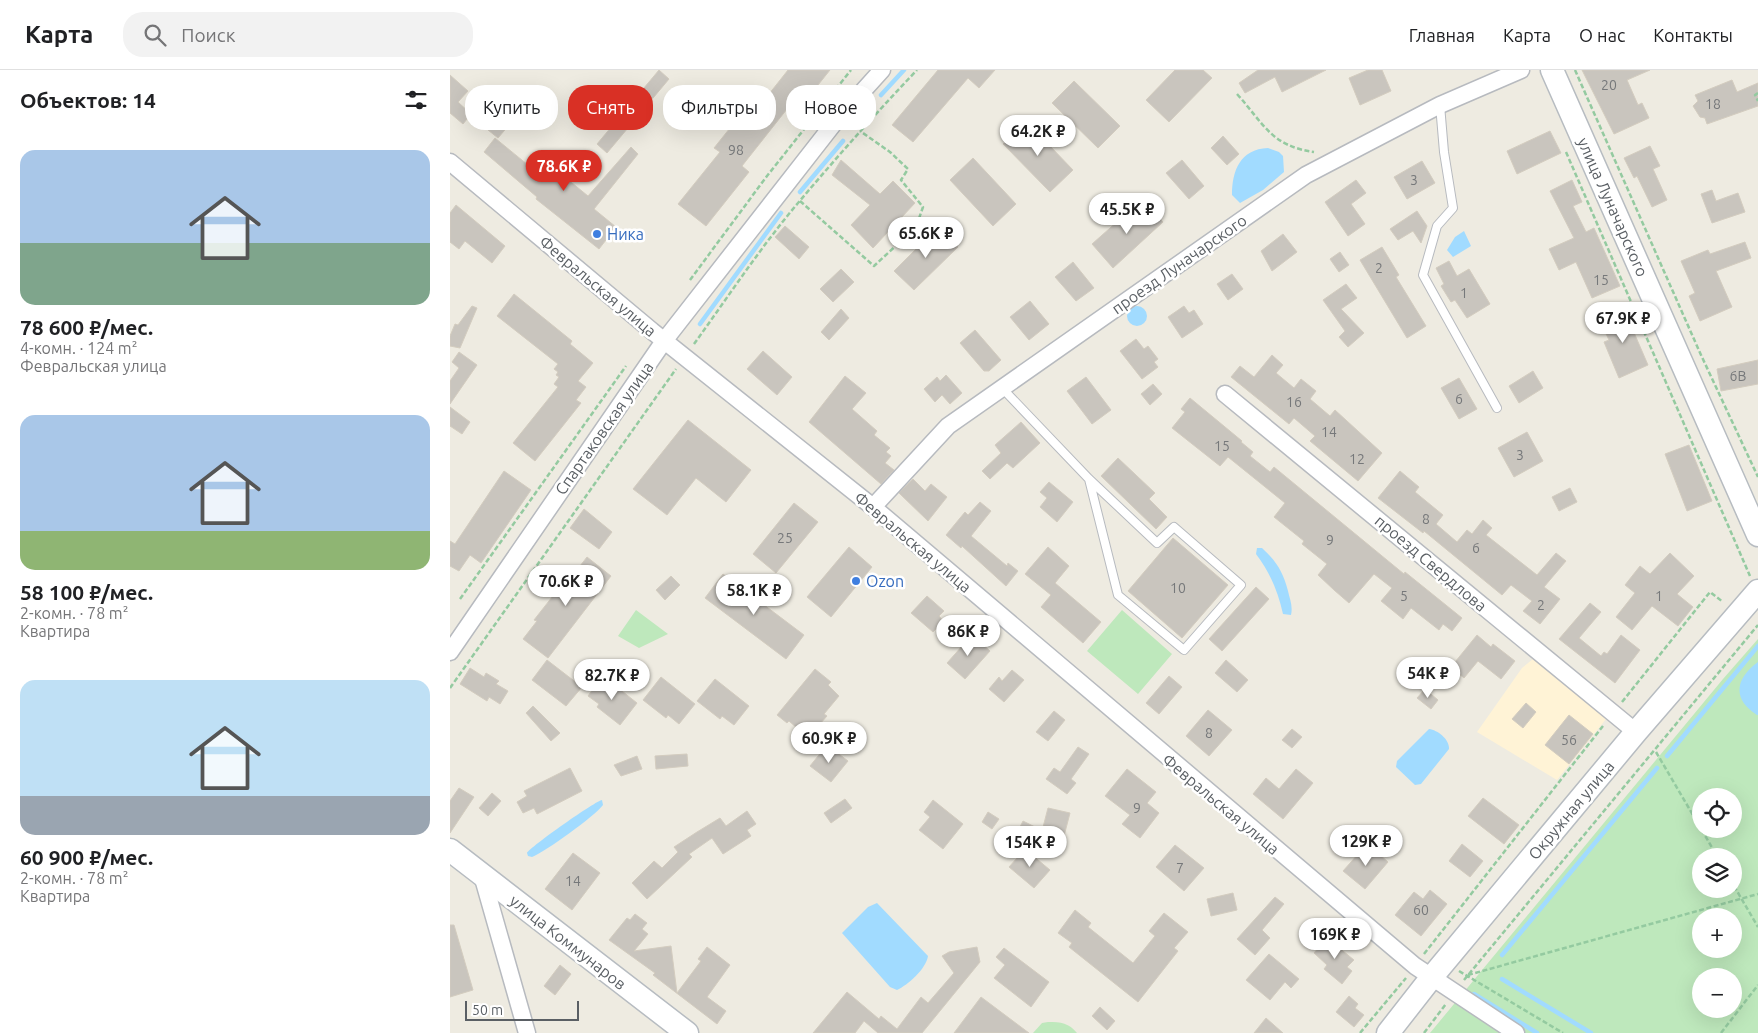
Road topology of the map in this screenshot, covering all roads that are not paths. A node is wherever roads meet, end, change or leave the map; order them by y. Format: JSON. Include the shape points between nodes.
{"nodes":[{"id":1,"x":882,"y":70,"type":"edge"},
{"id":2,"x":1521,"y":70,"type":"edge"},
{"id":3,"x":1552,"y":70,"type":"edge"},
{"id":4,"x":1440,"y":105,"type":"junction"},
{"id":5,"x":450,"y":162,"type":"edge"},
{"id":6,"x":664,"y":341,"type":"junction"},
{"id":7,"x":1002,"y":388,"type":"junction"},
{"id":8,"x":1225,"y":394,"type":"dead end"},
{"id":9,"x":1496,"y":408,"type":"dead end"},
{"id":10,"x":1089,"y":479,"type":"junction"},
{"id":11,"x":873,"y":507,"type":"junction"},
{"id":12,"x":1758,"y":535,"type":"edge"},
{"id":13,"x":1750,"y":586,"type":"edge"},
{"id":14,"x":450,"y":652,"type":"edge"},
{"id":15,"x":1636,"y":732,"type":"junction"},
{"id":16,"x":450,"y":850,"type":"edge"},
{"id":17,"x":482,"y":875,"type":"junction"},
{"id":18,"x":1423,"y":972,"type":"junction"},
{"id":19,"x":527,"y":1033,"type":"edge"},
{"id":20,"x":687,"y":1033,"type":"edge"},
{"id":21,"x":1388,"y":1033,"type":"edge"},
{"id":22,"x":1516,"y":1033,"type":"edge"}],
"edges":[{"from":1,"to":6,"type":"street","name":"Спартаковская улица","via":[[835,122]]},
{"from":2,"to":4,"type":"street","name":"проезд Луначарского"},
{"from":3,"to":12,"type":"street","name":"улица Луначарского"},
{"from":4,"to":7,"type":"street","name":"проезд Луначарского","via":[[1306,175]]},
{"from":4,"to":9,"type":"lane","via":[[1453,208],[1437,226],[1424,275]]},
{"from":5,"to":6,"type":"street","name":"Февральская улица"},
{"from":6,"to":11,"type":"street","name":"Февральская улица"},
{"from":6,"to":14,"type":"street","name":"Спартаковская улица"},
{"from":7,"to":10,"type":"lane"},
{"from":7,"to":11,"type":"street","name":"проезд Луначарского","via":[[948,426]]},
{"from":8,"to":15,"type":"street","name":"проезд Свердлова"},
{"from":10,"to":10,"type":"lane","via":[[1118,596],[1184,650],[1241,585],[1174,527],[1157,543]]},
{"from":11,"to":18,"type":"street","name":"Февральская улица"},
{"from":13,"to":15,"type":"street","name":"Окружная улица"},
{"from":15,"to":18,"type":"street","name":"Окружная улица"},
{"from":16,"to":17,"type":"street","name":"улица Коммунаров"},
{"from":17,"to":19,"type":"street"},
{"from":17,"to":20,"type":"street","name":"улица Коммунаров"},
{"from":18,"to":21,"type":"street","name":"Окружная улица"},
{"from":18,"to":22,"type":"street","name":"Февральская улица"}]}
